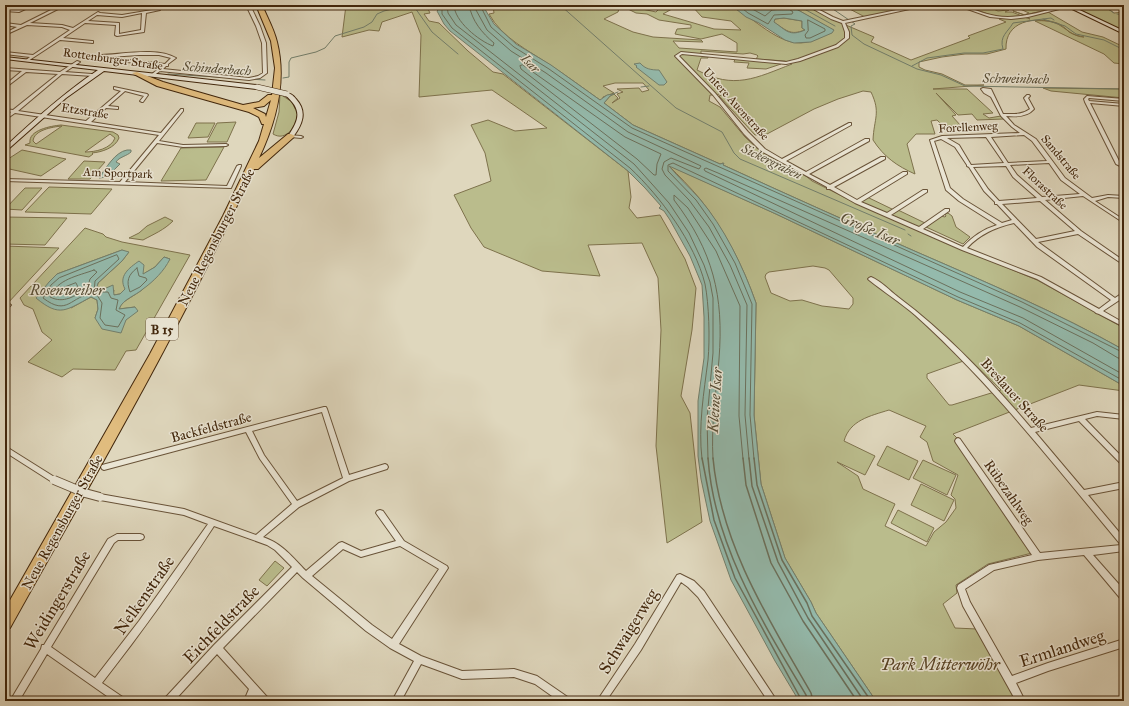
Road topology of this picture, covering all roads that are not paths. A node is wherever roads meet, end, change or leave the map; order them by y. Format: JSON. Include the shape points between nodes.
{"nodes":[{"id":1,"x":32,"y":5,"type":"edge"},
{"id":2,"x":64,"y":5,"type":"edge"},
{"id":3,"x":248,"y":5,"type":"edge"},
{"id":4,"x":255,"y":5,"type":"edge"},
{"id":5,"x":259,"y":5,"type":"edge"},
{"id":6,"x":808,"y":5,"type":"edge"},
{"id":7,"x":926,"y":5,"type":"edge"},
{"id":8,"x":958,"y":5,"type":"edge"},
{"id":9,"x":1067,"y":6,"type":"edge"},
{"id":10,"x":5,"y":10,"type":"edge"},
{"id":11,"x":158,"y":10,"type":"dead end"},
{"id":12,"x":102,"y":11,"type":"dead end"},
{"id":13,"x":144,"y":12,"type":"junction"},
{"id":14,"x":97,"y":14,"type":"junction"},
{"id":15,"x":85,"y":22,"type":"junction"},
{"id":16,"x":843,"y":22,"type":"junction"},
{"id":17,"x":5,"y":24,"type":"edge"},
{"id":18,"x":26,"y":24,"type":"junction"},
{"id":19,"x":20,"y":26,"type":"junction"},
{"id":20,"x":74,"y":30,"type":"junction"},
{"id":21,"x":1124,"y":33,"type":"edge"},
{"id":22,"x":5,"y":34,"type":"edge"},
{"id":23,"x":60,"y":40,"type":"junction"},
{"id":24,"x":92,"y":42,"type":"dead end"},
{"id":25,"x":5,"y":53,"type":"edge"},
{"id":26,"x":142,"y":54,"type":"junction"},
{"id":27,"x":34,"y":56,"type":"junction"},
{"id":28,"x":102,"y":56,"type":"dead end"},
{"id":29,"x":108,"y":56,"type":"junction"},
{"id":30,"x":5,"y":58,"type":"edge"},
{"id":31,"x":28,"y":60,"type":"junction"},
{"id":32,"x":133,"y":60,"type":"junction"},
{"id":33,"x":76,"y":63,"type":"junction"},
{"id":34,"x":167,"y":65,"type":"junction"},
{"id":35,"x":5,"y":68,"type":"edge"},
{"id":36,"x":103,"y":69,"type":"junction"},
{"id":37,"x":26,"y":70,"type":"junction"},
{"id":38,"x":61,"y":73,"type":"junction"},
{"id":39,"x":135,"y":73,"type":"joint"},
{"id":40,"x":92,"y":75,"type":"junction"},
{"id":41,"x":158,"y":77,"type":"junction"},
{"id":42,"x":5,"y":87,"type":"edge"},
{"id":43,"x":115,"y":88,"type":"dead end"},
{"id":44,"x":124,"y":90,"type":"junction"},
{"id":45,"x":271,"y":96,"type":"junction"},
{"id":46,"x":993,"y":96,"type":"dead end"},
{"id":47,"x":1028,"y":96,"type":"dead end"},
{"id":48,"x":1124,"y":100,"type":"edge"},
{"id":49,"x":142,"y":101,"type":"dead end"},
{"id":50,"x":1087,"y":102,"type":"junction"},
{"id":51,"x":1124,"y":105,"type":"edge"},
{"id":52,"x":104,"y":107,"type":"junction"},
{"id":53,"x":239,"y":107,"type":"junction"},
{"id":54,"x":117,"y":108,"type":"dead end"},
{"id":55,"x":5,"y":110,"type":"edge"},
{"id":56,"x":182,"y":110,"type":"dead end"},
{"id":57,"x":14,"y":111,"type":"junction"},
{"id":58,"x":43,"y":115,"type":"junction"},
{"id":59,"x":1002,"y":115,"type":"junction"},
{"id":60,"x":5,"y":119,"type":"edge"},
{"id":61,"x":88,"y":122,"type":"junction"},
{"id":62,"x":850,"y":124,"type":"dead end"},
{"id":63,"x":266,"y":127,"type":"junction"},
{"id":64,"x":161,"y":134,"type":"junction"},
{"id":65,"x":1025,"y":134,"type":"junction"},
{"id":66,"x":291,"y":136,"type":"junction"},
{"id":67,"x":301,"y":136,"type":"dead end"},
{"id":68,"x":988,"y":136,"type":"junction"},
{"id":69,"x":942,"y":137,"type":"junction"},
{"id":70,"x":867,"y":140,"type":"dead end"},
{"id":71,"x":156,"y":142,"type":"junction"},
{"id":72,"x":226,"y":146,"type":"dead end"},
{"id":73,"x":5,"y":150,"type":"edge"},
{"id":74,"x":883,"y":158,"type":"dead end"},
{"id":75,"x":782,"y":161,"type":"junction"},
{"id":76,"x":1050,"y":162,"type":"junction"},
{"id":77,"x":1007,"y":164,"type":"junction"},
{"id":78,"x":239,"y":166,"type":"dead end"},
{"id":79,"x":969,"y":166,"type":"junction"},
{"id":80,"x":1124,"y":167,"type":"edge"},
{"id":81,"x":905,"y":173,"type":"dead end"},
{"id":82,"x":805,"y":174,"type":"junction"},
{"id":83,"x":248,"y":175,"type":"junction"},
{"id":84,"x":5,"y":180,"type":"edge"},
{"id":85,"x":122,"y":183,"type":"junction"},
{"id":86,"x":829,"y":188,"type":"junction"},
{"id":87,"x":925,"y":191,"type":"dead end"},
{"id":88,"x":1084,"y":196,"type":"junction"},
{"id":89,"x":1124,"y":197,"type":"edge"},
{"id":90,"x":1040,"y":200,"type":"junction"},
{"id":91,"x":1091,"y":200,"type":"junction"},
{"id":92,"x":857,"y":202,"type":"junction"},
{"id":93,"x":997,"y":203,"type":"junction"},
{"id":94,"x":948,"y":210,"type":"dead end"},
{"id":95,"x":888,"y":216,"type":"junction"},
{"id":96,"x":1015,"y":221,"type":"junction"},
{"id":97,"x":1124,"y":222,"type":"edge"},
{"id":98,"x":1000,"y":224,"type":"junction"},
{"id":99,"x":920,"y":230,"type":"junction"},
{"id":100,"x":1079,"y":232,"type":"junction"},
{"id":101,"x":1035,"y":241,"type":"junction"},
{"id":102,"x":964,"y":249,"type":"junction"},
{"id":103,"x":1124,"y":263,"type":"edge"},
{"id":104,"x":871,"y":279,"type":"dead end"},
{"id":105,"x":1124,"y":294,"type":"edge"},
{"id":106,"x":1114,"y":300,"type":"junction"},
{"id":107,"x":1098,"y":312,"type":"junction"},
{"id":108,"x":1124,"y":325,"type":"edge"},
{"id":109,"x":1124,"y":417,"type":"edge"},
{"id":110,"x":1081,"y":419,"type":"junction"},
{"id":111,"x":248,"y":430,"type":"junction"},
{"id":112,"x":1030,"y":432,"type":"junction"},
{"id":113,"x":958,"y":441,"type":"dead end"},
{"id":114,"x":5,"y":449,"type":"edge"},
{"id":115,"x":1124,"y":463,"type":"edge"},
{"id":116,"x":385,"y":466,"type":"dead end"},
{"id":117,"x":104,"y":467,"type":"dead end"},
{"id":118,"x":347,"y":479,"type":"junction"},
{"id":119,"x":1124,"y":485,"type":"edge"},
{"id":120,"x":1083,"y":493,"type":"junction"},
{"id":121,"x":296,"y":506,"type":"junction"},
{"id":122,"x":380,"y":513,"type":"dead end"},
{"id":123,"x":213,"y":522,"type":"junction"},
{"id":124,"x":140,"y":537,"type":"dead end"},
{"id":125,"x":257,"y":538,"type":"junction"},
{"id":126,"x":400,"y":543,"type":"junction"},
{"id":127,"x":1124,"y":543,"type":"edge"},
{"id":128,"x":1124,"y":548,"type":"edge"},
{"id":129,"x":1086,"y":552,"type":"junction"},
{"id":130,"x":1038,"y":557,"type":"junction"},
{"id":131,"x":297,"y":567,"type":"junction"},
{"id":132,"x":306,"y":576,"type":"junction"},
{"id":133,"x":1123,"y":595,"type":"dead end"},
{"id":134,"x":5,"y":608,"type":"edge"},
{"id":135,"x":5,"y":623,"type":"edge"},
{"id":136,"x":1124,"y":643,"type":"edge"},
{"id":137,"x":393,"y":645,"type":"junction"},
{"id":138,"x":45,"y":648,"type":"junction"},
{"id":139,"x":217,"y":648,"type":"junction"},
{"id":140,"x":419,"y":659,"type":"junction"},
{"id":141,"x":1009,"y":681,"type":"junction"},
{"id":142,"x":96,"y":683,"type":"junction"},
{"id":143,"x":253,"y":690,"type":"junction"},
{"id":144,"x":14,"y":701,"type":"edge"},
{"id":145,"x":121,"y":701,"type":"edge"},
{"id":146,"x":168,"y":701,"type":"edge"},
{"id":147,"x":248,"y":701,"type":"edge"},
{"id":148,"x":265,"y":701,"type":"edge"},
{"id":149,"x":396,"y":701,"type":"edge"},
{"id":150,"x":566,"y":701,"type":"edge"},
{"id":151,"x":601,"y":701,"type":"edge"},
{"id":152,"x":773,"y":701,"type":"edge"},
{"id":153,"x":1021,"y":701,"type":"edge"}],
"edges":[{"from":1,"to":10,"type":"street","via":[[19,11]]},
{"from":2,"to":18,"type":"street"},
{"from":3,"to":41,"type":"street","via":[[264,43],[265,73],[262,76],[249,79]]},
{"from":4,"to":45,"type":"highway","number":"B 15","via":[[272,48],[274,76]]},
{"from":5,"to":63,"type":"highway","name":"Neue Regensburger Straße","number":"B 15","via":[[274,41],[278,68],[275,102]]},
{"from":6,"to":16,"type":"street"},
{"from":7,"to":16,"type":"street"},
{"from":8,"to":9,"type":"street","via":[[1006,18]]},
{"from":9,"to":21,"type":"street"},
{"from":11,"to":13,"type":"street"},
{"from":12,"to":14,"type":"street"},
{"from":13,"to":14,"type":"street","via":[[120,16]]},
{"from":13,"to":15,"type":"street","via":[[144,33],[117,34],[118,24]]},
{"from":14,"to":15,"type":"street"},
{"from":15,"to":20,"type":"street"},
{"from":16,"to":75,"type":"street","name":"Untere Auenstraße","via":[[847,35],[844,41],[837,46],[794,61],[778,62],[681,53],[676,55],[714,94],[755,144]]},
{"from":17,"to":19,"type":"street"},
{"from":18,"to":19,"type":"street"},
{"from":18,"to":20,"type":"street","via":[[62,26]]},
{"from":19,"to":22,"type":"street"},
{"from":20,"to":23,"type":"street"},
{"from":23,"to":24,"type":"street"},
{"from":23,"to":27,"type":"street"},
{"from":25,"to":27,"type":"street"},
{"from":26,"to":29,"type":"street"},
{"from":26,"to":32,"type":"street"},
{"from":26,"to":34,"type":"street","via":[[173,57]]},
{"from":27,"to":31,"type":"street"},
{"from":28,"to":29,"type":"street"},
{"from":29,"to":32,"type":"street","via":[[110,59]]},
{"from":30,"to":31,"type":"street","name":"Rottenburger Straße"},
{"from":31,"to":33,"type":"street","name":"Rottenburger Straße"},
{"from":32,"to":34,"type":"street"},
{"from":33,"to":36,"type":"street","name":"Rottenburger Straße"},
{"from":33,"to":38,"type":"street"},
{"from":34,"to":41,"type":"street"},
{"from":35,"to":37,"type":"street"},
{"from":36,"to":39,"type":"street","name":"Rottenburger Straße"},
{"from":36,"to":40,"type":"street"},
{"from":37,"to":38,"type":"street"},
{"from":37,"to":42,"type":"street"},
{"from":38,"to":40,"type":"street"},
{"from":38,"to":57,"type":"street"},
{"from":39,"to":41,"type":"highway"},
{"from":40,"to":58,"type":"street"},
{"from":41,"to":53,"type":"highway"},
{"from":41,"to":66,"type":"street","name":"Rottenburger Straße","bridge":true,"via":[[257,86],[287,94],[295,100],[301,112],[300,121]]},
{"from":43,"to":44,"type":"street"},
{"from":44,"to":49,"type":"street","via":[[146,95]]},
{"from":44,"to":52,"type":"street"},
{"from":45,"to":53,"type":"highway","via":[[257,105]]},
{"from":45,"to":63,"type":"highway","number":"B 15"},
{"from":46,"to":59,"type":"street","name":"Sandstraße"},
{"from":47,"to":59,"type":"street","via":[[1026,98],[1032,109],[1030,112]]},
{"from":48,"to":50,"type":"street","via":[[1088,97]]},
{"from":50,"to":51,"type":"street"},
{"from":50,"to":80,"type":"street","via":[[1118,164]]},
{"from":52,"to":54,"type":"street"},
{"from":52,"to":61,"type":"street"},
{"from":53,"to":63,"type":"highway","via":[[259,114]]},
{"from":55,"to":57,"type":"street","name":"Etzstraße"},
{"from":56,"to":64,"type":"street"},
{"from":57,"to":58,"type":"street","name":"Etzstraße"},
{"from":57,"to":60,"type":"street"},
{"from":58,"to":61,"type":"street","name":"Etzstraße"},
{"from":58,"to":73,"type":"street"},
{"from":59,"to":65,"type":"street","name":"Sandstraße"},
{"from":61,"to":64,"type":"street","name":"Etzstraße"},
{"from":62,"to":75,"type":"street"},
{"from":63,"to":66,"type":"highway","via":[[274,138]]},
{"from":63,"to":83,"type":"highway","name":"Neue Regensburger Straße","number":"B 15"},
{"from":63,"to":134,"type":"highway","name":"Neue Regensburger Straße","number":"B 15","via":[[202,256]]},
{"from":64,"to":71,"type":"street"},
{"from":65,"to":68,"type":"street","name":"Forellenweg"},
{"from":65,"to":76,"type":"street","name":"Sandstraße","via":[[1034,140]]},
{"from":66,"to":67,"type":"street"},
{"from":66,"to":83,"type":"highway"},
{"from":68,"to":69,"type":"street","name":"Forellenweg"},
{"from":68,"to":77,"type":"street","name":"Florastraße"},
{"from":69,"to":79,"type":"street","via":[[957,146]]},
{"from":69,"to":98,"type":"street","name":"Forellenweg","via":[[935,138],[932,142],[948,189]]},
{"from":70,"to":82,"type":"street"},
{"from":71,"to":72,"type":"street","via":[[183,146]]},
{"from":71,"to":85,"type":"street"},
{"from":74,"to":86,"type":"street"},
{"from":75,"to":82,"type":"street","name":"Untere Auenstraße"},
{"from":76,"to":77,"type":"street"},
{"from":76,"to":88,"type":"street","name":"Sandstraße","via":[[1063,179]]},
{"from":77,"to":79,"type":"street"},
{"from":77,"to":90,"type":"street","name":"Florastraße"},
{"from":78,"to":85,"type":"street","name":"Am Sportpark","via":[[230,187]]},
{"from":79,"to":93,"type":"street"},
{"from":81,"to":92,"type":"street"},
{"from":82,"to":86,"type":"street","name":"Untere Auenstraße"},
{"from":83,"to":135,"type":"highway","name":"Neue Regensburger Straße","number":"B 15","via":[[156,354]]},
{"from":84,"to":85,"type":"street","name":"Am Sportpark"},
{"from":86,"to":92,"type":"street","name":"Untere Auenstraße"},
{"from":87,"to":95,"type":"street"},
{"from":88,"to":90,"type":"street"},
{"from":88,"to":91,"type":"street","name":"Sandstraße"},
{"from":89,"to":91,"type":"street","via":[[1108,196]]},
{"from":90,"to":93,"type":"street"},
{"from":90,"to":100,"type":"street","name":"Florastraße"},
{"from":91,"to":97,"type":"street","name":"Sandstraße"},
{"from":92,"to":95,"type":"street","name":"Untere Auenstraße"},
{"from":93,"to":96,"type":"street"},
{"from":94,"to":99,"type":"street"},
{"from":95,"to":99,"type":"street","name":"Untere Auenstraße"},
{"from":96,"to":98,"type":"street"},
{"from":96,"to":101,"type":"street"},
{"from":98,"to":102,"type":"street","via":[[974,237]]},
{"from":99,"to":102,"type":"street","name":"Untere Auenstraße"},
{"from":100,"to":101,"type":"street"},
{"from":100,"to":103,"type":"street","name":"Florastraße"},
{"from":101,"to":106,"type":"street"},
{"from":102,"to":107,"type":"street","name":"Untere Auenstraße","via":[[1039,278]]},
{"from":104,"to":112,"type":"street","name":"Breslauer Straße","via":[[904,304],[968,362]]},
{"from":105,"to":106,"type":"street"},
{"from":106,"to":107,"type":"street"},
{"from":107,"to":108,"type":"street","name":"Untere Auenstraße"},
{"from":109,"to":110,"type":"street","via":[[1097,414]]},
{"from":110,"to":112,"type":"street"},
{"from":110,"to":115,"type":"street"},
{"from":111,"to":117,"type":"street","name":"Backfeldstraße"},
{"from":111,"to":118,"type":"street","name":"Backfeldstraße","via":[[324,409]]},
{"from":111,"to":121,"type":"street","via":[[259,452]]},
{"from":112,"to":120,"type":"street","name":"Breslauer Straße"},
{"from":113,"to":130,"type":"street","name":"Rübezahlweg"},
{"from":114,"to":123,"type":"street","bridge":true,"via":[[54,480],[85,493],[167,508]]},
{"from":116,"to":118,"type":"street"},
{"from":118,"to":121,"type":"street"},
{"from":119,"to":120,"type":"street"},
{"from":120,"to":127,"type":"street","name":"Breslauer Straße"},
{"from":121,"to":125,"type":"street"},
{"from":122,"to":126,"type":"street"},
{"from":123,"to":125,"type":"street"},
{"from":123,"to":142,"type":"street","name":"Nelkenstraße","via":[[159,603]]},
{"from":124,"to":138,"type":"street","name":"Weidingerstraße","via":[[117,537],[110,541]]},
{"from":125,"to":131,"type":"street","via":[[278,548]]},
{"from":126,"to":132,"type":"street","via":[[361,554],[342,545]]},
{"from":126,"to":137,"type":"street","via":[[444,568]]},
{"from":128,"to":129,"type":"street"},
{"from":129,"to":130,"type":"street"},
{"from":129,"to":133,"type":"street"},
{"from":130,"to":141,"type":"street","via":[[992,567],[961,588],[966,603]]},
{"from":131,"to":132,"type":"street"},
{"from":131,"to":139,"type":"street","name":"Eichfeldstraße"},
{"from":132,"to":137,"type":"street","via":[[350,614]]},
{"from":136,"to":141,"type":"street","name":"Ermlandweg","via":[[1048,666]]},
{"from":137,"to":140,"type":"street"},
{"from":138,"to":142,"type":"street"},
{"from":138,"to":144,"type":"street","name":"Weidingerstraße"},
{"from":139,"to":143,"type":"street"},
{"from":139,"to":146,"type":"street","name":"Eichfeldstraße"},
{"from":140,"to":149,"type":"street"},
{"from":140,"to":150,"type":"street","via":[[462,675],[514,673],[537,680]]},
{"from":141,"to":153,"type":"street"},
{"from":142,"to":145,"type":"street"},
{"from":143,"to":147,"type":"street"},
{"from":143,"to":148,"type":"street"},
{"from":151,"to":152,"type":"street","name":"Schwaigerweg","via":[[638,647],[680,577],[701,594]]}]}
